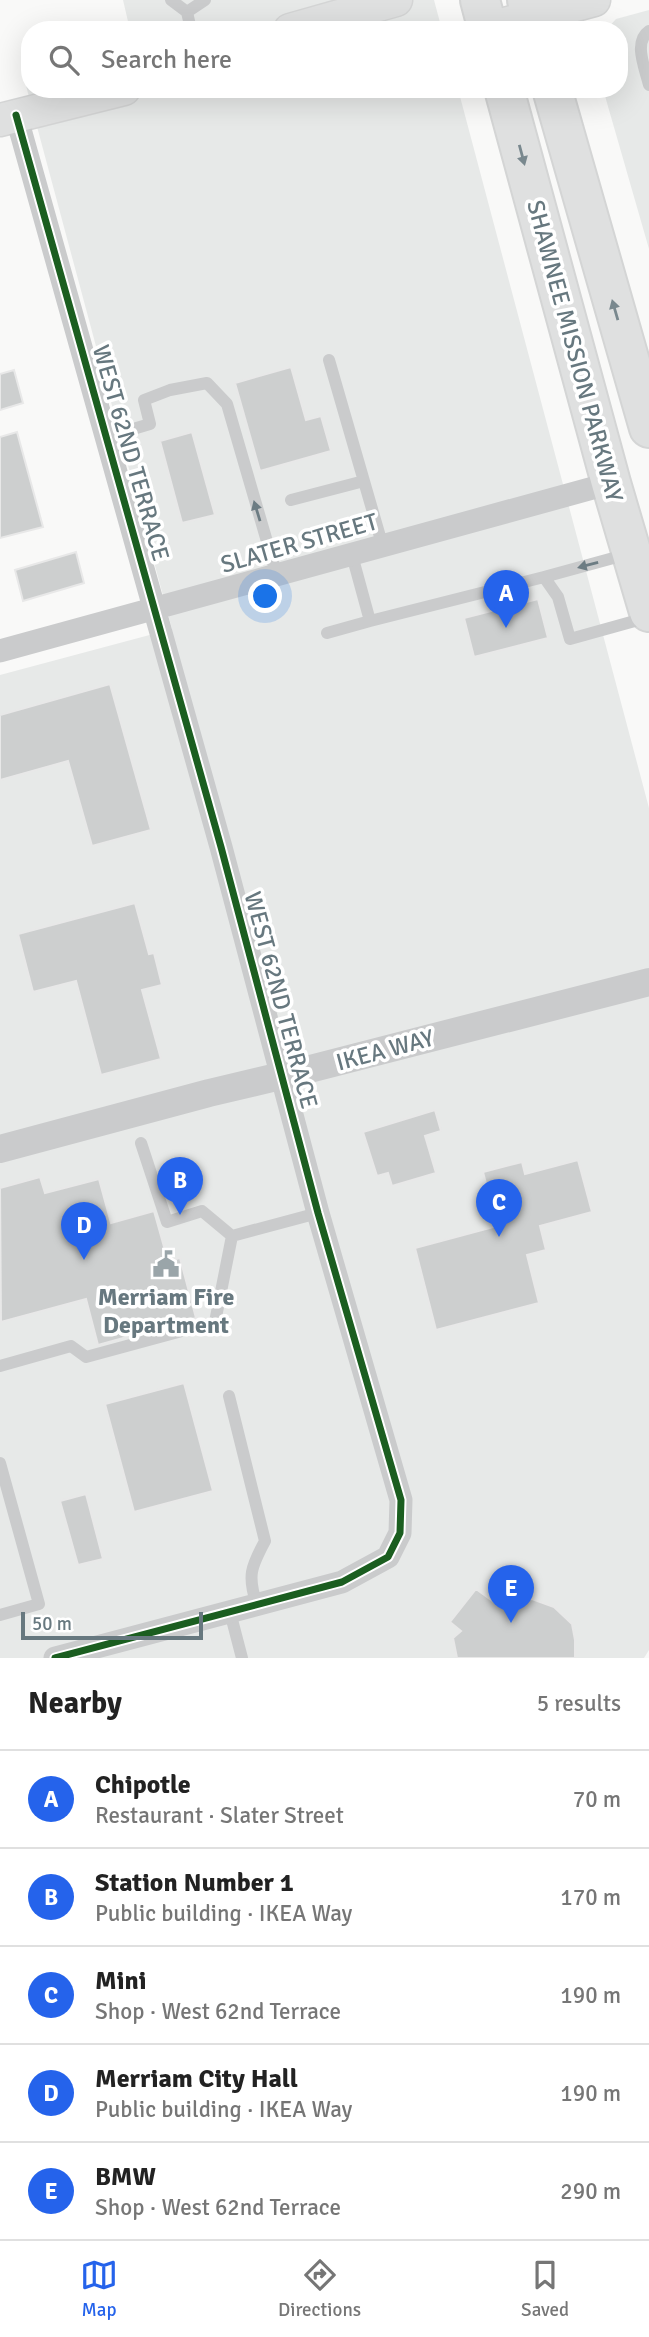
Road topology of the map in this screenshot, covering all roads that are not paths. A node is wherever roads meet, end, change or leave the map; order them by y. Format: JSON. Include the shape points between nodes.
{"nodes":[{"id":1,"x":171,"y":0,"type":"edge"},
{"id":2,"x":205,"y":0,"type":"edge"},
{"id":3,"x":397,"y":0,"type":"edge"},
{"id":4,"x":594,"y":0,"type":"edge"},
{"id":5,"x":187,"y":12,"type":"junction"},
{"id":6,"x":531,"y":16,"type":"edge"},
{"id":7,"x":189,"y":21,"type":"edge"},
{"id":8,"x":322,"y":21,"type":"edge"},
{"id":9,"x":492,"y":21,"type":"edge"},
{"id":10,"x":649,"y":31,"type":"edge"},
{"id":11,"x":649,"y":85,"type":"edge"},
{"id":12,"x":87,"y":98,"type":"edge"},
{"id":13,"x":506,"y":98,"type":"edge"},
{"id":14,"x":555,"y":98,"type":"edge"},
{"id":15,"x":8,"y":117,"type":"edge"},
{"id":16,"x":329,"y":360,"type":"dead end"},
{"id":17,"x":649,"y":428,"type":"edge"},
{"id":18,"x":106,"y":437,"type":"junction"},
{"id":19,"x":364,"y":481,"type":"junction"},
{"id":20,"x":611,"y":484,"type":"junction"},
{"id":21,"x":290,"y":500,"type":"dead end"},
{"id":22,"x":640,"y":538,"type":"edge"},
{"id":23,"x":383,"y":547,"type":"junction"},
{"id":24,"x":352,"y":555,"type":"junction"},
{"id":25,"x":277,"y":576,"type":"junction"},
{"id":26,"x":544,"y":577,"type":"junction"},
{"id":27,"x":155,"y":610,"type":"junction"},
{"id":28,"x":649,"y":615,"type":"edge"},
{"id":29,"x":370,"y":621,"type":"junction"},
{"id":30,"x":327,"y":633,"type":"dead end"},
{"id":31,"x":0,"y":651,"type":"edge"},
{"id":32,"x":649,"y":982,"type":"edge"},
{"id":33,"x":282,"y":1076,"type":"junction"},
{"id":34,"x":141,"y":1143,"type":"dead end"},
{"id":35,"x":0,"y":1149,"type":"edge"},
{"id":36,"x":318,"y":1213,"type":"junction"},
{"id":37,"x":232,"y":1236,"type":"junction"},
{"id":38,"x":0,"y":1366,"type":"edge"},
{"id":39,"x":229,"y":1396,"type":"dead end"},
{"id":40,"x":0,"y":1463,"type":"edge"},
{"id":41,"x":257,"y":1605,"type":"junction"},
{"id":42,"x":230,"y":1612,"type":"junction"},
{"id":43,"x":0,"y":1615,"type":"edge"},
{"id":44,"x":55,"y":1658,"type":"edge"},
{"id":45,"x":242,"y":1658,"type":"edge"}],
"edges":[{"from":1,"to":5,"type":"lane"},
{"from":2,"to":5,"type":"lane"},
{"from":3,"to":8,"type":"main road"},
{"from":4,"to":6,"type":"main road"},
{"from":5,"to":7,"type":"lane"},
{"from":6,"to":9,"type":"main road"},
{"from":10,"to":11,"type":"lane","via":[[640,45]]},
{"from":12,"to":15,"type":"main road"},
{"from":13,"to":20,"type":"highway","name":"SHAWNEE MISSION PARKWAY","one_way":true},
{"from":17,"to":14,"type":"highway","name":"SHAWNEE MISSION PARKWAY","one_way":true},
{"from":15,"to":18,"type":"street","name":"WEST 62ND TERRACE"},
{"from":16,"to":19,"type":"lane"},
{"from":25,"to":18,"type":"lane","one_way":true,"via":[[227,404],[208,383],[144,400],[150,424]]},
{"from":18,"to":27,"type":"street","name":"WEST 62ND TERRACE"},
{"from":19,"to":21,"type":"lane"},
{"from":19,"to":23,"type":"lane"},
{"from":20,"to":22,"type":"highway","name":"SHAWNEE MISSION PARKWAY"},
{"from":20,"to":23,"type":"street","name":"SLATER STREET"},
{"from":22,"to":26,"type":"lane","one_way":true},
{"from":22,"to":28,"type":"highway","name":"SHAWNEE MISSION PARKWAY"},
{"from":23,"to":24,"type":"street","name":"SLATER STREET"},
{"from":24,"to":25,"type":"street","name":"SLATER STREET"},
{"from":24,"to":29,"type":"lane"},
{"from":25,"to":27,"type":"street","name":"SLATER STREET"},
{"from":26,"to":28,"type":"lane","via":[[558,597],[570,639]]},
{"from":26,"to":29,"type":"lane"},
{"from":27,"to":31,"type":"street","name":"SLATER STREET"},
{"from":27,"to":33,"type":"street","name":"WEST 62ND TERRACE"},
{"from":29,"to":30,"type":"lane"},
{"from":32,"to":33,"type":"street","name":"IKEA WAY"},
{"from":33,"to":35,"type":"street","name":"IKEA WAY"},
{"from":33,"to":36,"type":"street","name":"WEST 62ND TERRACE"},
{"from":34,"to":37,"type":"lane","via":[[167,1222],[202,1211]]},
{"from":36,"to":37,"type":"lane"},
{"from":36,"to":41,"type":"street","name":"WEST 62ND TERRACE","via":[[401,1500],[400,1533],[388,1557],[342,1582]]},
{"from":37,"to":38,"type":"lane","via":[[215,1322],[86,1357],[71,1346]]},
{"from":39,"to":41,"type":"lane","via":[[265,1541],[250,1583]]},
{"from":40,"to":43,"type":"lane","via":[[39,1604]]},
{"from":41,"to":42,"type":"street","name":"WEST 62ND TERRACE"},
{"from":42,"to":44,"type":"street","name":"WEST 62ND TERRACE"},
{"from":42,"to":45,"type":"lane"}]}
